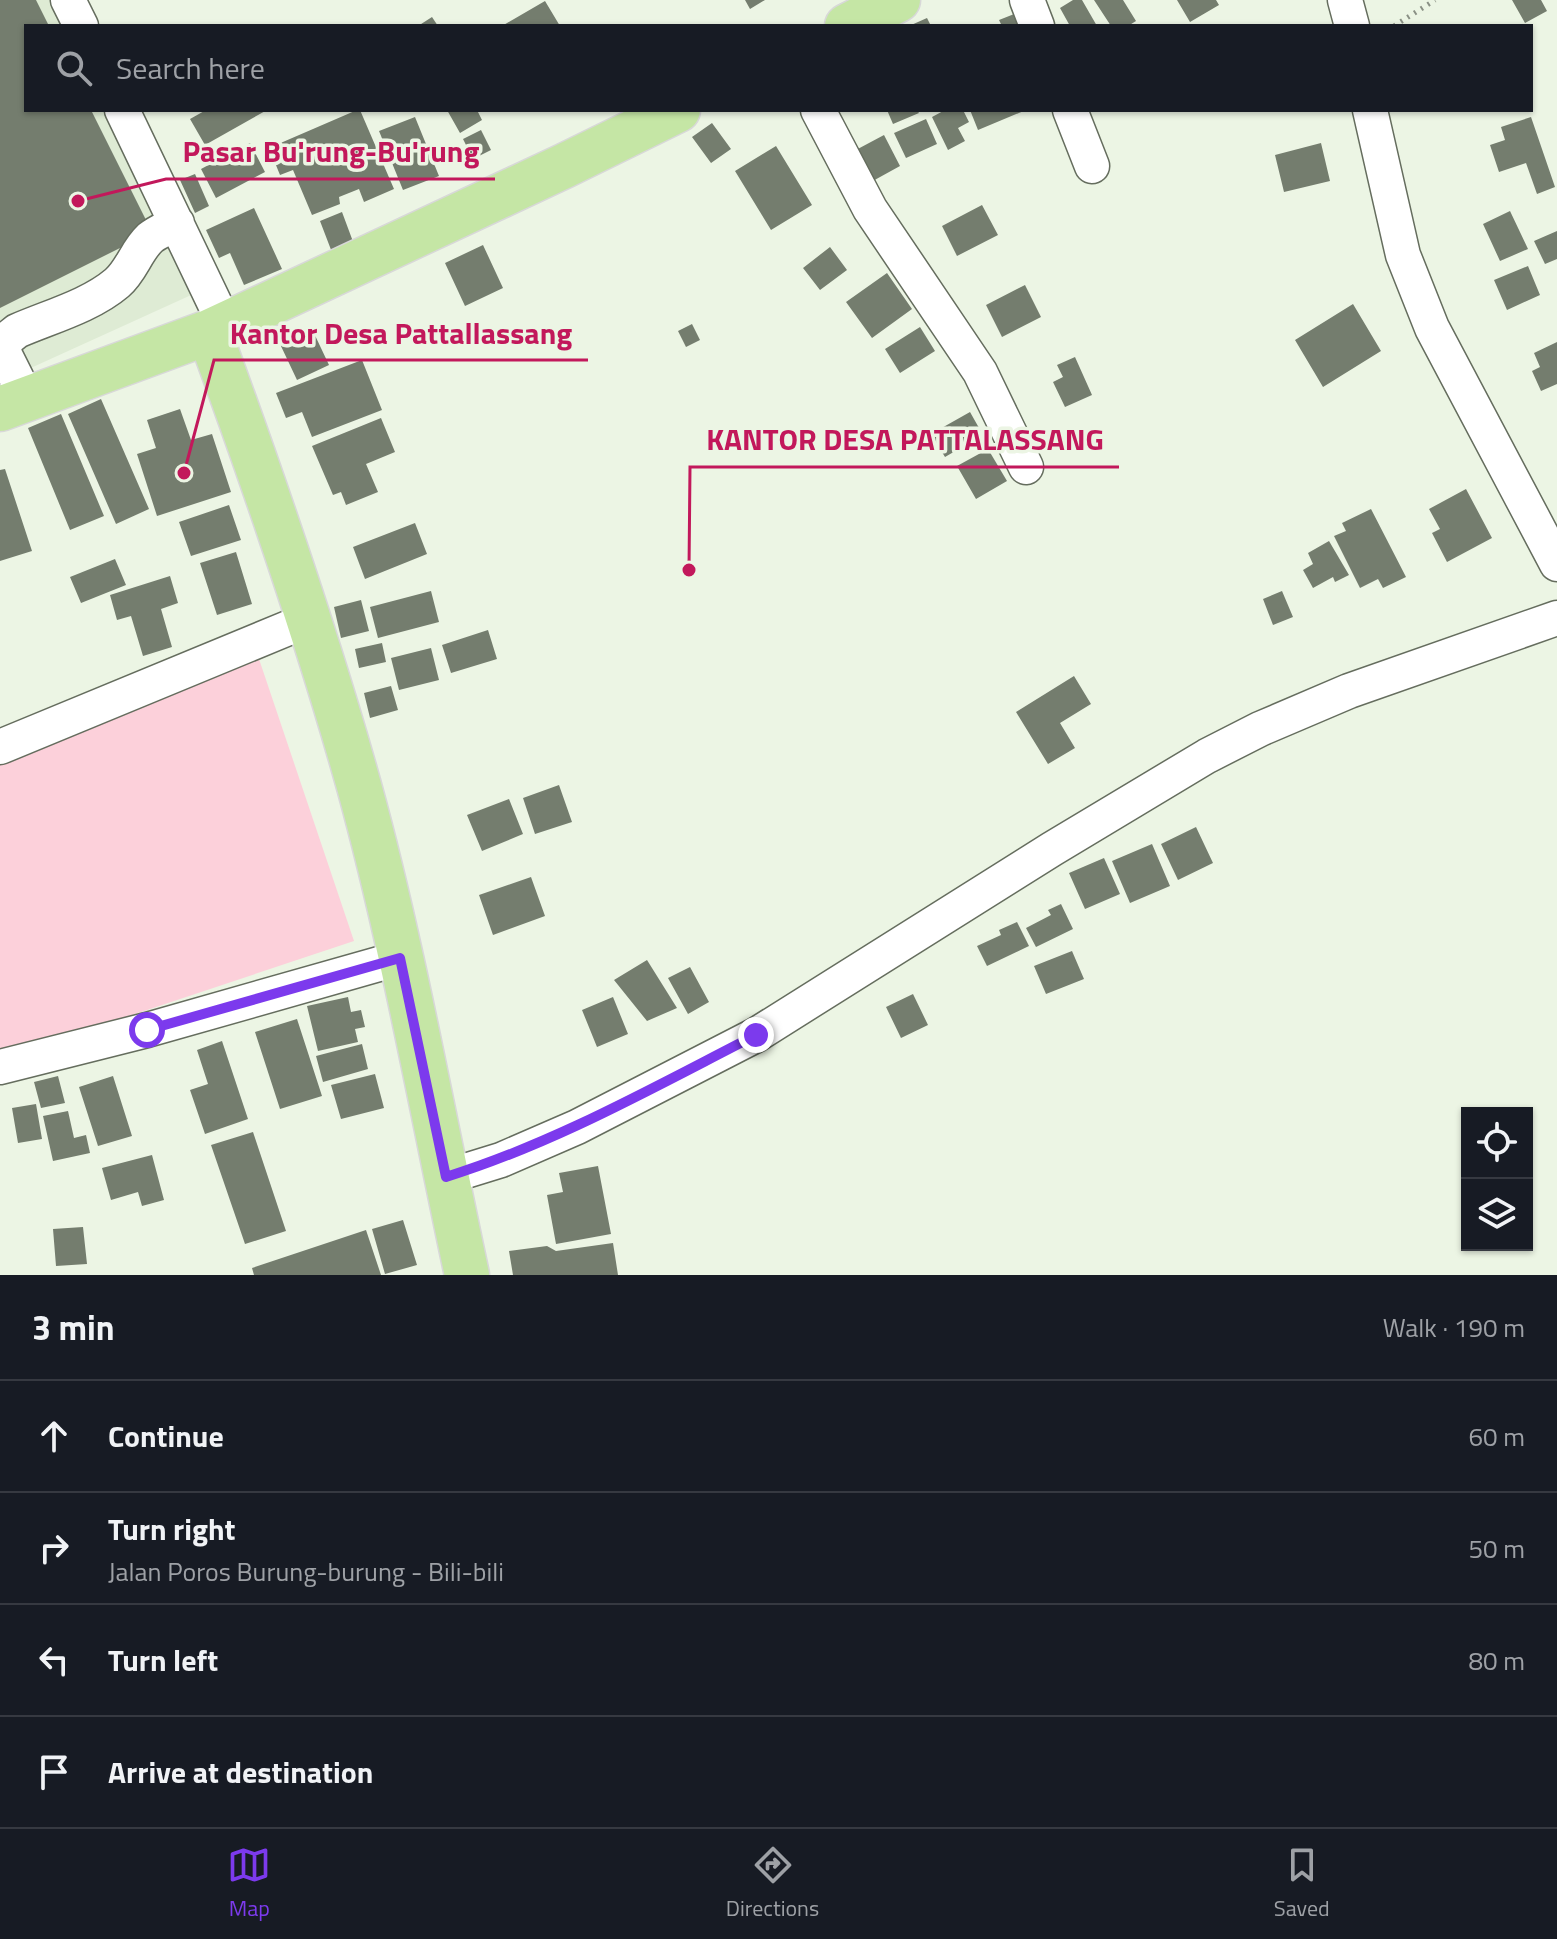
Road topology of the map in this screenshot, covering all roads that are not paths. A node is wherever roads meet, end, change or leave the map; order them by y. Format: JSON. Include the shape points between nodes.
{"nodes":[{"id":1,"x":68,"y":0,"type":"edge"},
{"id":2,"x":898,"y":0,"type":"edge"},
{"id":3,"x":1027,"y":0,"type":"edge"},
{"id":4,"x":1345,"y":0,"type":"edge"},
{"id":5,"x":80,"y":24,"type":"edge"},
{"id":6,"x":851,"y":24,"type":"edge"},
{"id":7,"x":1036,"y":24,"type":"edge"},
{"id":8,"x":1351,"y":24,"type":"edge"},
{"id":9,"x":123,"y":112,"type":"edge"},
{"id":10,"x":674,"y":112,"type":"edge"},
{"id":11,"x":819,"y":112,"type":"edge"},
{"id":12,"x":1071,"y":112,"type":"edge"},
{"id":13,"x":1370,"y":112,"type":"edge"},
{"id":14,"x":1092,"y":166,"type":"dead end"},
{"id":15,"x":177,"y":223,"type":"junction"},
{"id":16,"x":217,"y":329,"type":"junction"},
{"id":17,"x":13,"y":404,"type":"edge"},
{"id":18,"x":1026,"y":467,"type":"dead end"},
{"id":19,"x":1557,"y":564,"type":"edge"},
{"id":20,"x":1557,"y":618,"type":"edge"},
{"id":21,"x":310,"y":619,"type":"junction"},
{"id":22,"x":0,"y":747,"type":"edge"},
{"id":23,"x":400,"y":958,"type":"junction"},
{"id":24,"x":0,"y":1067,"type":"edge"},
{"id":25,"x":446,"y":1177,"type":"junction"},
{"id":26,"x":467,"y":1275,"type":"edge"}],
"edges":[{"from":1,"to":5,"type":"street"},
{"from":2,"to":6,"type":"main road"},
{"from":3,"to":7,"type":"street"},
{"from":4,"to":8,"type":"street"},
{"from":9,"to":15,"type":"street"},
{"from":10,"to":16,"type":"main road"},
{"from":11,"to":18,"type":"street","via":[[870,209],[980,372]]},
{"from":12,"to":14,"type":"street"},
{"from":13,"to":19,"type":"street","via":[[1403,255],[1432,328]]},
{"from":15,"to":16,"type":"street"},
{"from":15,"to":17,"type":"street","via":[[151,237],[115,285],[7,339],[3,351]]},
{"from":16,"to":17,"type":"main road"},
{"from":16,"to":21,"type":"main road"},
{"from":20,"to":25,"type":"street","via":[[1349,691],[1260,729],[1052,849],[756,1035],[577,1127]]},
{"from":21,"to":22,"type":"street"},
{"from":21,"to":23,"type":"main road","via":[[360,788]]},
{"from":23,"to":24,"type":"street"},
{"from":23,"to":25,"type":"main road"},
{"from":25,"to":26,"type":"main road"}]}
